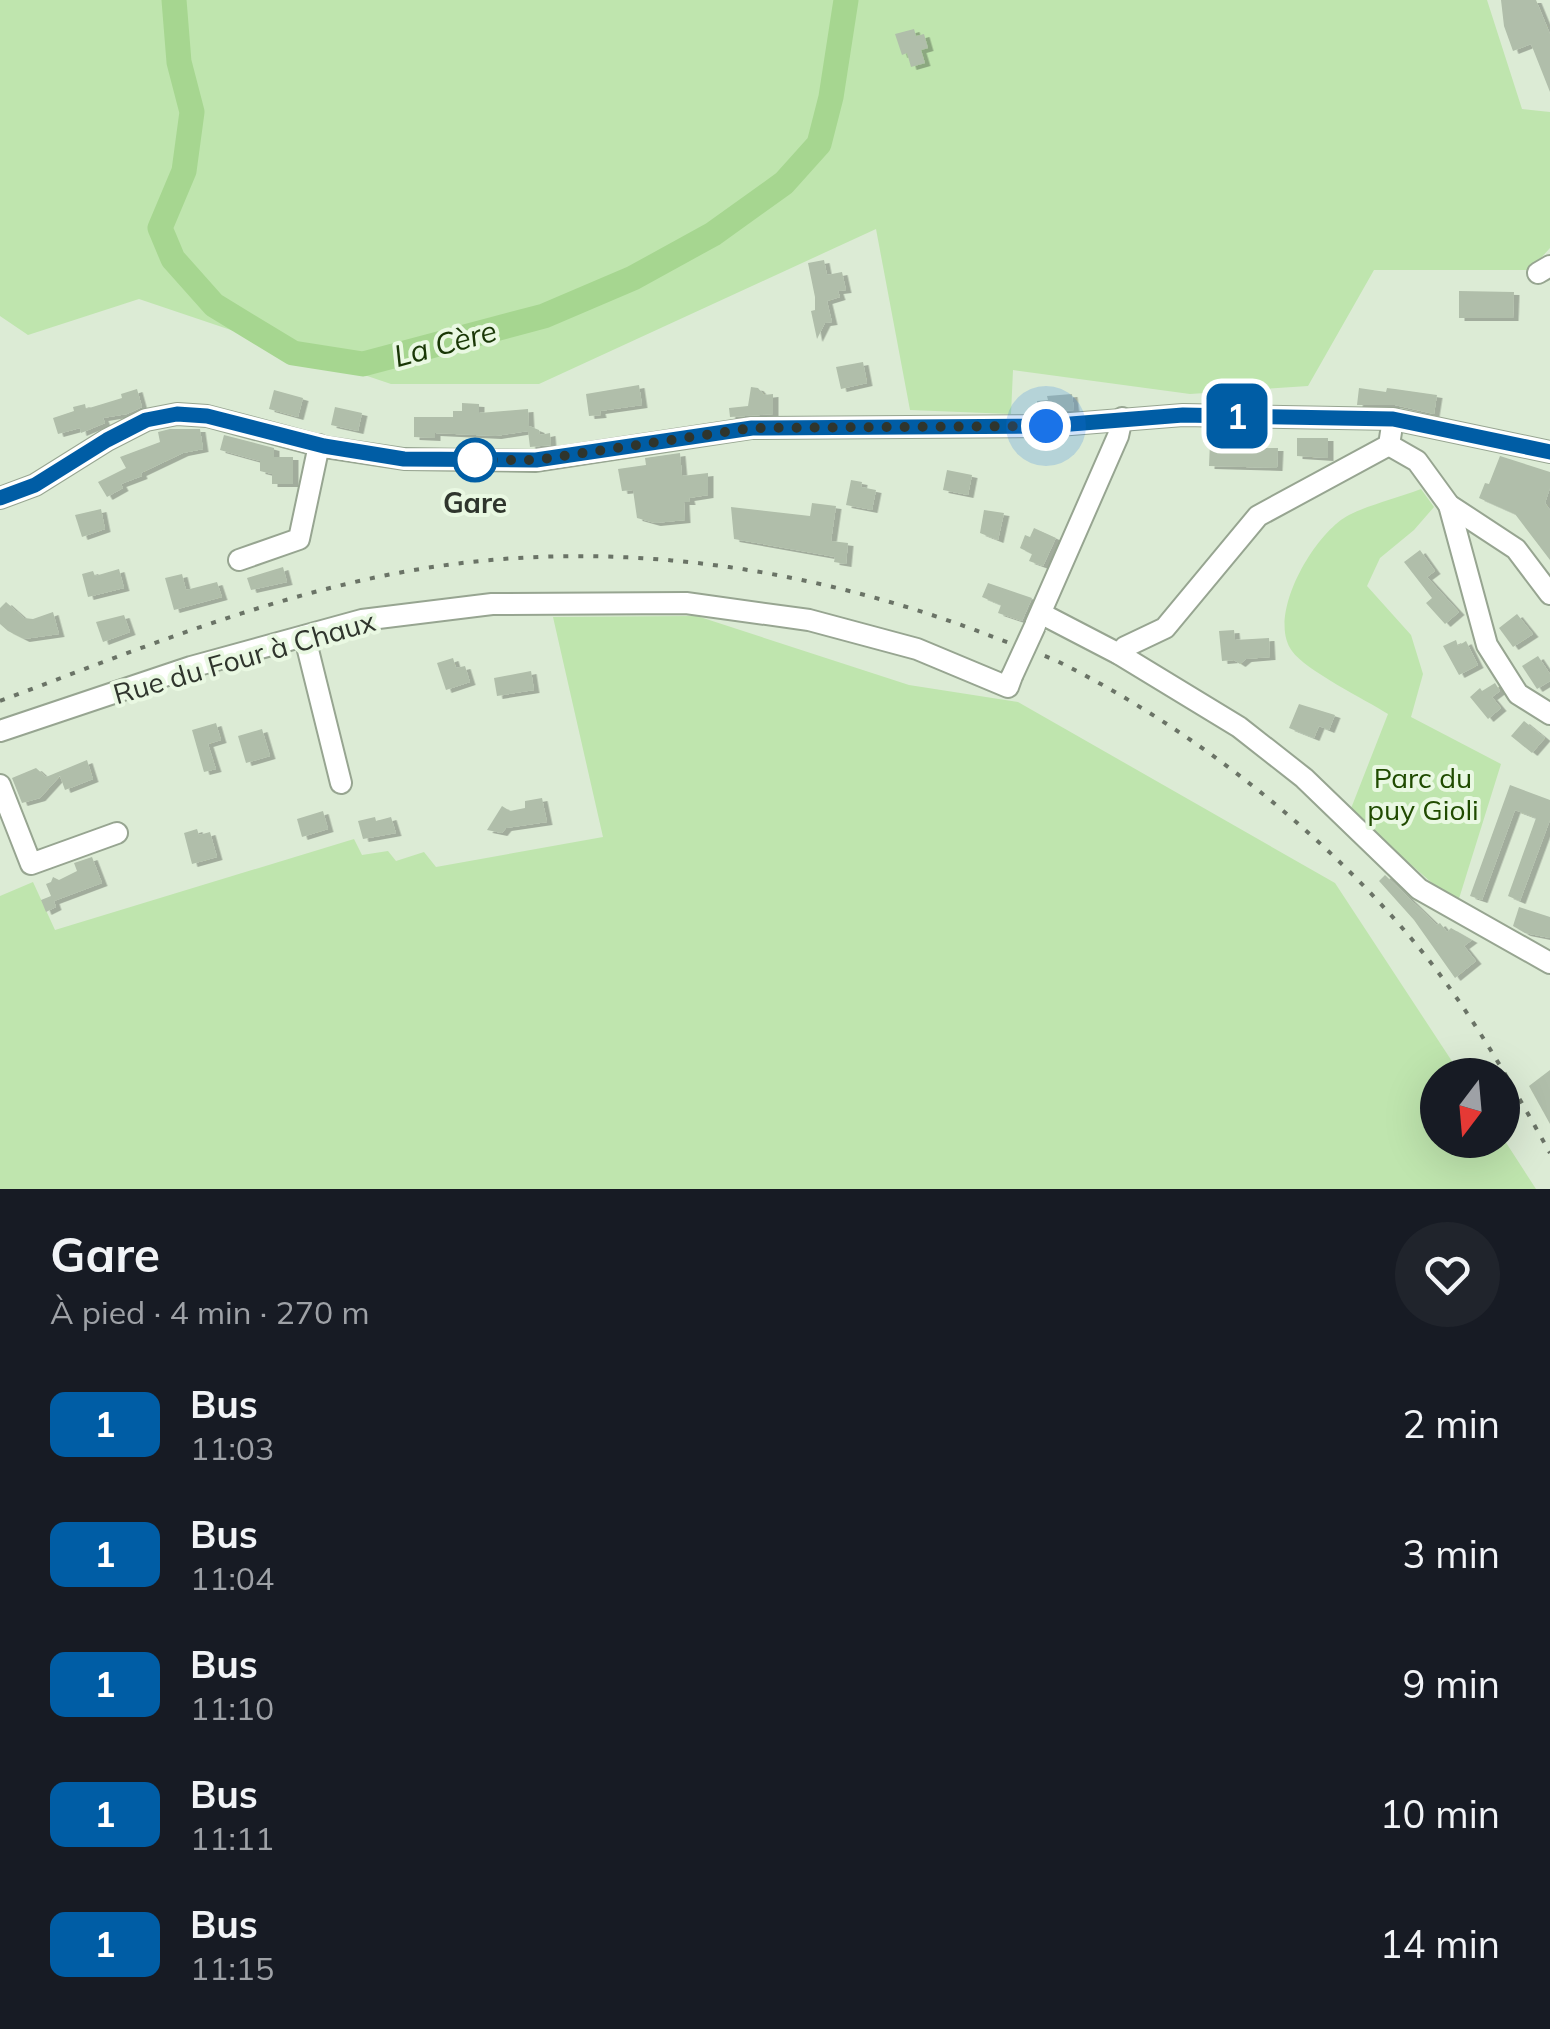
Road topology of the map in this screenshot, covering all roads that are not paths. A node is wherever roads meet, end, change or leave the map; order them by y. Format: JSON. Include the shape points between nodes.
{"nodes":[{"id":1,"x":1122,"y":418,"type":"junction"},
{"id":2,"x":1393,"y":419,"type":"junction"},
{"id":3,"x":319,"y":445,"type":"junction"},
{"id":4,"x":1389,"y":445,"type":"junction"},
{"id":5,"x":1550,"y":452,"type":"edge"},
{"id":6,"x":0,"y":498,"type":"edge"},
{"id":7,"x":1450,"y":505,"type":"junction"},
{"id":8,"x":238,"y":560,"type":"dead end"},
{"id":9,"x":1550,"y":594,"type":"edge"},
{"id":10,"x":1038,"y":620,"type":"junction"},
{"id":11,"x":305,"y":638,"type":"junction"},
{"id":12,"x":1119,"y":654,"type":"junction"},
{"id":13,"x":1550,"y":714,"type":"edge"},
{"id":14,"x":0,"y":731,"type":"edge"},
{"id":15,"x":341,"y":783,"type":"dead end"},
{"id":16,"x":0,"y":785,"type":"edge"},
{"id":17,"x":118,"y":833,"type":"dead end"},
{"id":18,"x":1550,"y":963,"type":"edge"}],
"edges":[{"from":1,"to":2,"type":"street"},
{"from":1,"to":3,"type":"street","via":[[1046,426],[752,428],[536,460],[404,459]]},
{"from":1,"to":10,"type":"street"},
{"from":2,"to":4,"type":"street"},
{"from":2,"to":5,"type":"street"},
{"from":3,"to":6,"type":"street","via":[[177,414],[146,420],[35,485]]},
{"from":3,"to":8,"type":"street","via":[[299,539]]},
{"from":4,"to":7,"type":"street","via":[[1417,461]]},
{"from":4,"to":12,"type":"street","via":[[1258,516],[1165,628]]},
{"from":7,"to":9,"type":"street","via":[[1516,548]]},
{"from":7,"to":13,"type":"street","via":[[1487,646],[1518,694]]},
{"from":10,"to":11,"type":"street","name":"Rue du Four à Chaux","bridge":true,"via":[[1008,687],[917,649],[809,620],[686,603],[492,604],[362,620]]},
{"from":10,"to":12,"type":"street"},
{"from":11,"to":14,"type":"street","name":"Rue du Four à Chaux","via":[[192,667]]},
{"from":11,"to":15,"type":"street"},
{"from":12,"to":18,"type":"street","via":[[1239,727],[1304,778],[1420,888]]},
{"from":16,"to":17,"type":"street","via":[[31,864]]}]}
